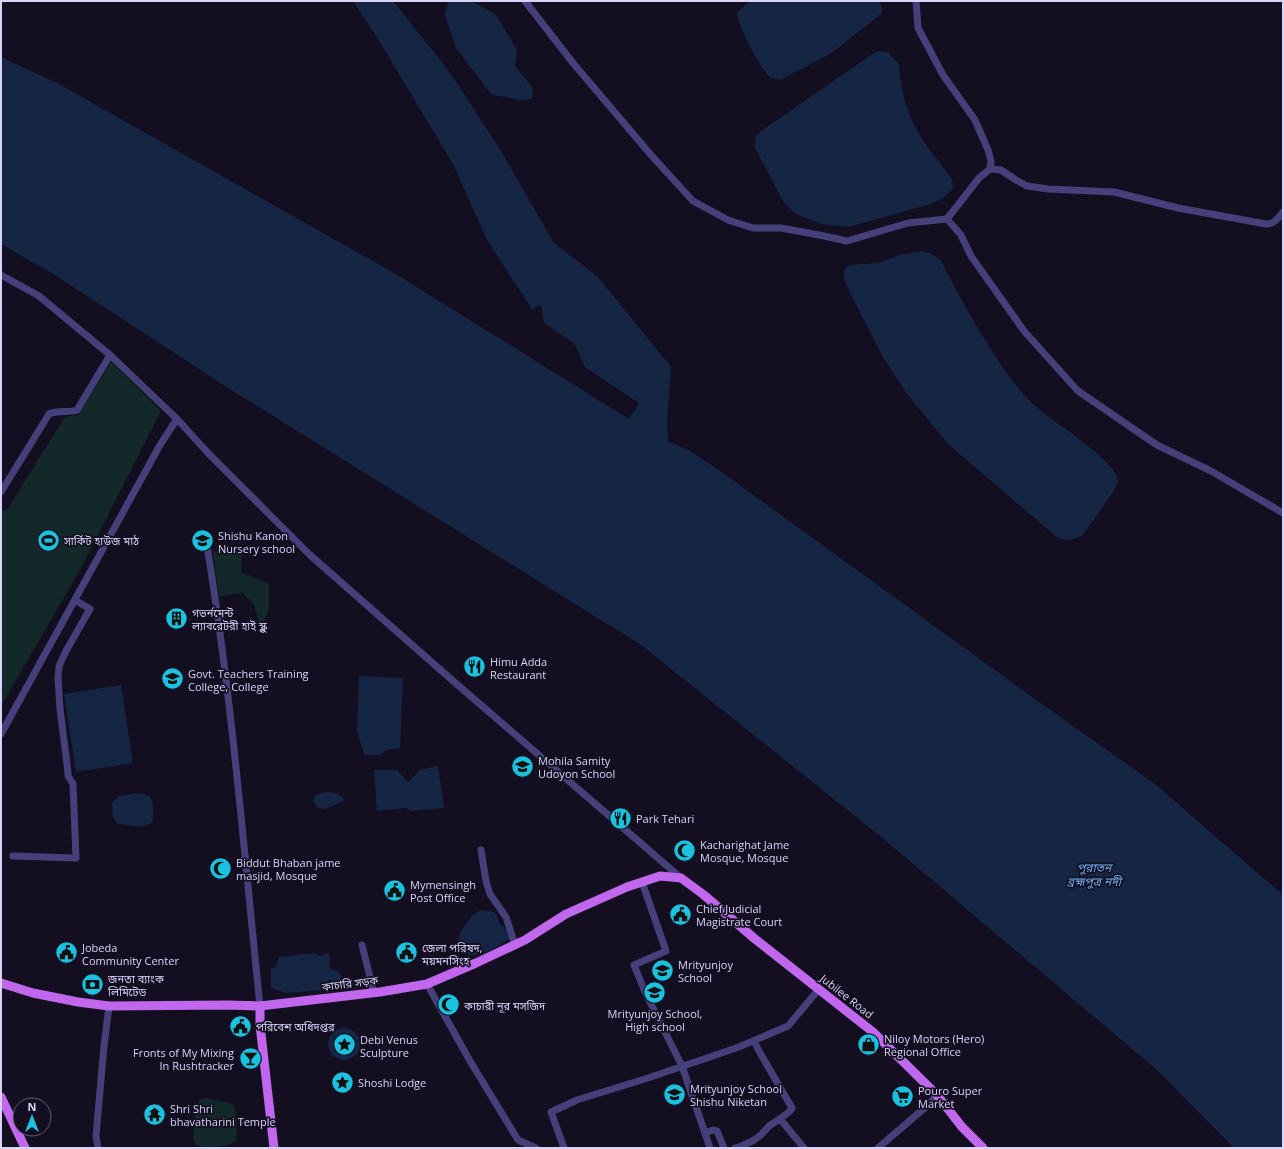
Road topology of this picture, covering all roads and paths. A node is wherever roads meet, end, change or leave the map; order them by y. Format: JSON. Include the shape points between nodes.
{"nodes":[{"id":1,"x":525,"y":1,"type":"edge"},
{"id":2,"x":916,"y":1,"type":"edge"},
{"id":3,"x":990,"y":169,"type":"junction"},
{"id":4,"x":1283,"y":212,"type":"edge"},
{"id":5,"x":947,"y":219,"type":"junction"},
{"id":6,"x":1,"y":274,"type":"edge"},
{"id":7,"x":110,"y":355,"type":"junction"},
{"id":8,"x":177,"y":419,"type":"junction"},
{"id":9,"x":1,"y":492,"type":"edge"},
{"id":10,"x":1283,"y":513,"type":"edge"},
{"id":11,"x":207,"y":546,"type":"dead end"},
{"id":12,"x":75,"y":600,"type":"junction"},
{"id":13,"x":1,"y":734,"type":"edge"},
{"id":14,"x":481,"y":850,"type":"dead end"},
{"id":15,"x":13,"y":856,"type":"dead end"},
{"id":16,"x":681,"y":878,"type":"junction"},
{"id":17,"x":642,"y":882,"type":"junction"},
{"id":18,"x":362,"y":945,"type":"dead end"},
{"id":19,"x":515,"y":945,"type":"junction"},
{"id":20,"x":1,"y":982,"type":"edge"},
{"id":21,"x":427,"y":984,"type":"junction"},
{"id":22,"x":819,"y":989,"type":"junction"},
{"id":23,"x":374,"y":993,"type":"junction"},
{"id":24,"x":109,"y":1006,"type":"junction"},
{"id":25,"x":260,"y":1006,"type":"junction"},
{"id":26,"x":754,"y":1040,"type":"junction"},
{"id":27,"x":682,"y":1066,"type":"junction"},
{"id":28,"x":937,"y":1095,"type":"junction"},
{"id":29,"x":1,"y":1097,"type":"edge"},
{"id":30,"x":780,"y":1119,"type":"junction"},
{"id":31,"x":705,"y":1133,"type":"junction"},
{"id":32,"x":25,"y":1148,"type":"edge"},
{"id":33,"x":98,"y":1148,"type":"edge"},
{"id":34,"x":274,"y":1148,"type":"edge"},
{"id":35,"x":536,"y":1148,"type":"edge"},
{"id":36,"x":564,"y":1148,"type":"edge"},
{"id":37,"x":710,"y":1148,"type":"edge"},
{"id":38,"x":724,"y":1148,"type":"edge"},
{"id":39,"x":735,"y":1148,"type":"edge"},
{"id":40,"x":804,"y":1148,"type":"edge"},
{"id":41,"x":878,"y":1148,"type":"edge"},
{"id":42,"x":983,"y":1148,"type":"edge"}],
"edges":[{"from":1,"to":5,"type":"street","via":[[573,63],[693,201],[728,220],[753,228],[780,228],[847,241],[908,223]]},
{"from":2,"to":3,"type":"street","via":[[918,28],[943,75],[975,120],[988,150]]},
{"from":3,"to":4,"type":"street","via":[[1001,170],[1027,186],[1114,192],[1178,208],[1270,225]]},
{"from":3,"to":5,"type":"street","via":[[979,178]]},
{"from":5,"to":10,"type":"street","via":[[961,235],[971,256],[1024,331],[1078,391],[1157,445],[1211,471]]},
{"from":6,"to":7,"type":"street","via":[[38,296]]},
{"from":7,"to":8,"type":"street"},
{"from":7,"to":9,"type":"street","via":[[77,410],[48,414]]},
{"from":8,"to":12,"type":"street","via":[[160,445]]},
{"from":8,"to":16,"type":"street","via":[[310,555]]},
{"from":11,"to":25,"type":"street","via":[[219,617],[232,727]]},
{"from":12,"to":13,"type":"street"},
{"from":12,"to":15,"type":"street","via":[[90,609],[59,666],[58,678],[68,776],[73,784],[76,858]]},
{"from":14,"to":19,"type":"street","via":[[490,894],[506,917]]},
{"from":16,"to":17,"type":"main road","name":"কাচারি সড়ক","via":[[660,876]]},
{"from":16,"to":22,"type":"main road","name":"Jubilee Road"},
{"from":17,"to":19,"type":"main road","name":"কাচারি সড়ক","via":[[566,914]]},
{"from":17,"to":27,"type":"street","via":[[666,951],[634,966]]},
{"from":18,"to":23,"type":"street"},
{"from":19,"to":21,"type":"main road","name":"কাচারি সড়ক"},
{"from":20,"to":24,"type":"main road","name":"কাচারি সড়ক","via":[[33,993]]},
{"from":21,"to":23,"type":"main road","name":"কাচারি সড়ক"},
{"from":21,"to":35,"type":"street","via":[[518,1140]]},
{"from":22,"to":26,"type":"street","via":[[788,1026]]},
{"from":22,"to":28,"type":"main road","name":"Jubilee Road","via":[[874,1032]]},
{"from":23,"to":25,"type":"main road","name":"কাচারি সড়ক"},
{"from":24,"to":25,"type":"main road","name":"কাচারি সড়ক"},
{"from":24,"to":33,"type":"street","via":[[100,1084],[96,1136]]},
{"from":25,"to":34,"type":"main road"},
{"from":26,"to":27,"type":"street"},
{"from":26,"to":30,"type":"street","via":[[792,1108]]},
{"from":27,"to":31,"type":"street"},
{"from":27,"to":36,"type":"street","via":[[577,1100],[551,1112]]},
{"from":28,"to":41,"type":"street"},
{"from":28,"to":42,"type":"main road","name":"Jubilee Road","via":[[962,1127]]},
{"from":29,"to":32,"type":"main road"},
{"from":30,"to":39,"type":"street","via":[[754,1140]]},
{"from":30,"to":40,"type":"street"},
{"from":31,"to":37,"type":"street"},
{"from":31,"to":38,"type":"street","via":[[717,1131]]}]}
